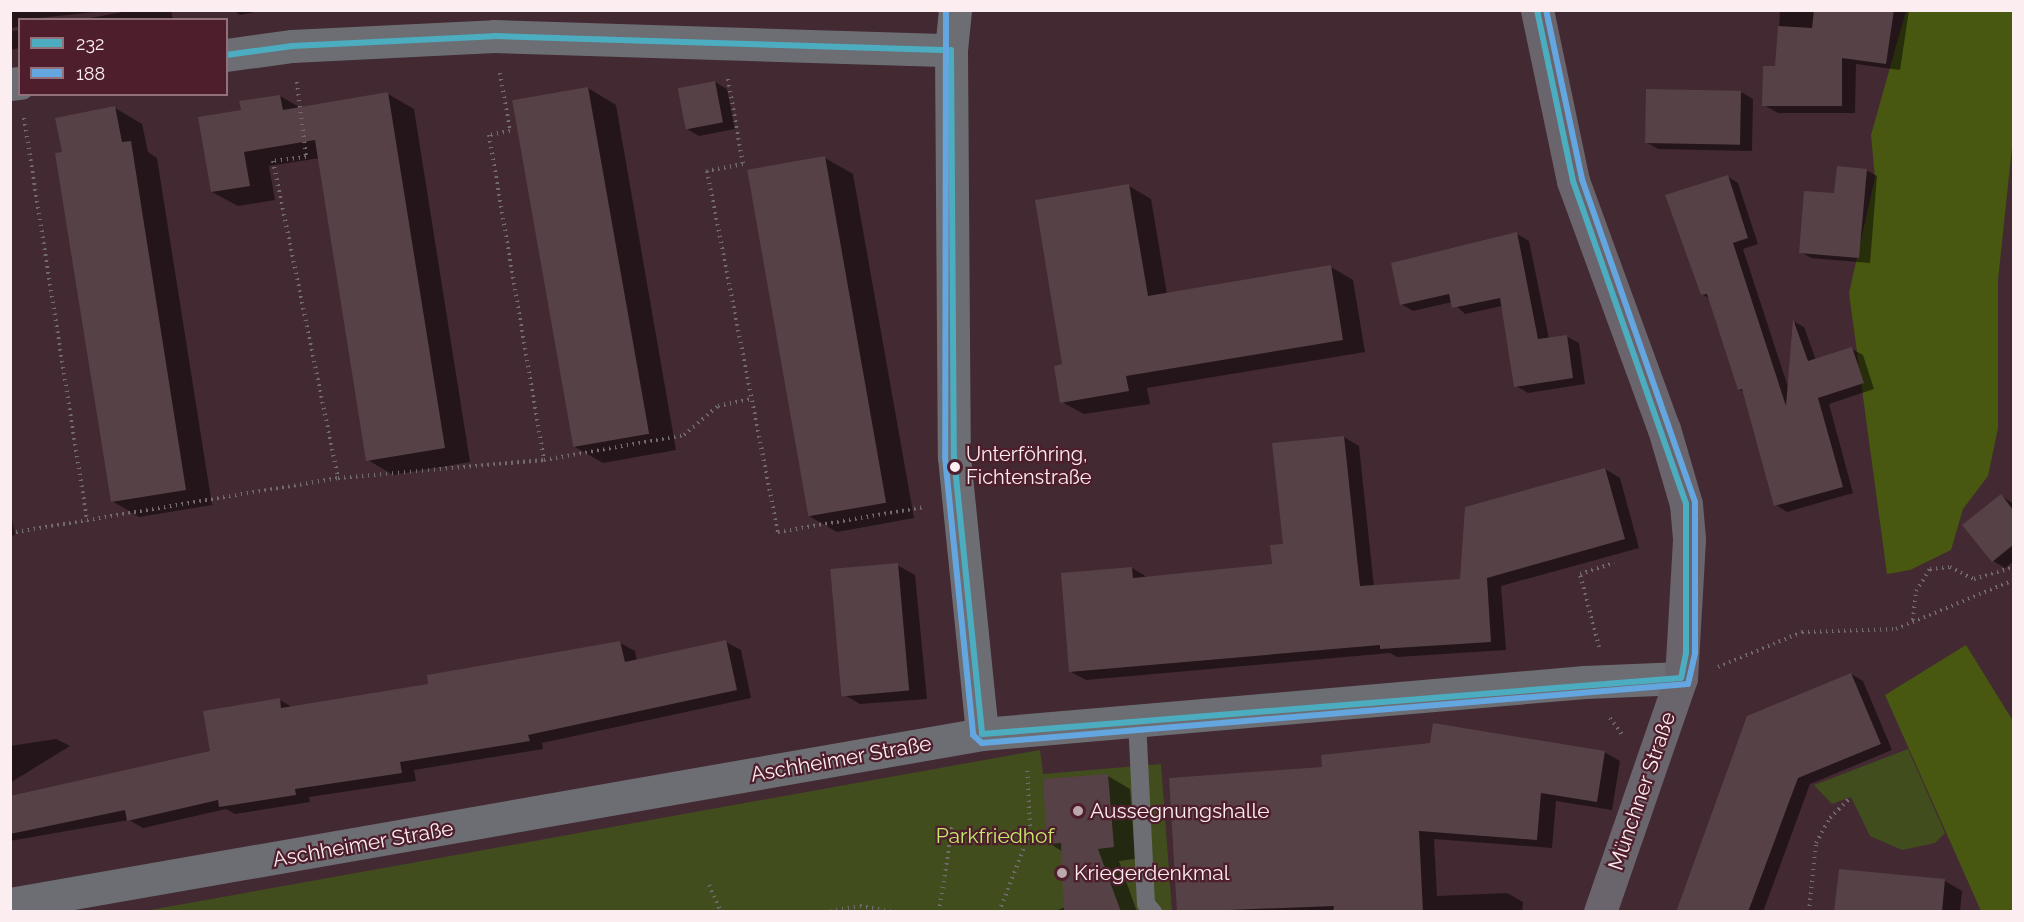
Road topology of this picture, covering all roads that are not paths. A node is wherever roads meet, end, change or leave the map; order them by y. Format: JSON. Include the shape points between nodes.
{"nodes":[{"id":1,"x":955,"y":10,"type":"edge"},
{"id":2,"x":1537,"y":10,"type":"edge"},
{"id":3,"x":951,"y":50,"type":"junction"},
{"id":4,"x":228,"y":55,"type":"edge"},
{"id":5,"x":1681,"y":678,"type":"junction"},
{"id":6,"x":1137,"y":720,"type":"junction"},
{"id":7,"x":982,"y":734,"type":"junction"},
{"id":8,"x":10,"y":904,"type":"edge"},
{"id":9,"x":1153,"y":912,"type":"edge"},
{"id":10,"x":1600,"y":912,"type":"edge"}],
"edges":[{"from":1,"to":3,"type":"street"},
{"from":2,"to":5,"type":"main road","name":"Münchner Straße","via":[[1573,181],[1686,504],[1686,653]]},
{"from":3,"to":4,"type":"street","via":[[722,46],[494,36],[292,46]]},
{"from":3,"to":7,"type":"street","via":[[957,501]]},
{"from":5,"to":6,"type":"street","name":"Aschheimer Straße","via":[[1585,682]]},
{"from":5,"to":10,"type":"main road","name":"Münchner Straße"},
{"from":6,"to":7,"type":"street","name":"Aschheimer Straße"},
{"from":6,"to":9,"type":"lane","via":[[1146,904]]},
{"from":7,"to":8,"type":"street","name":"Aschheimer Straße"}]}
